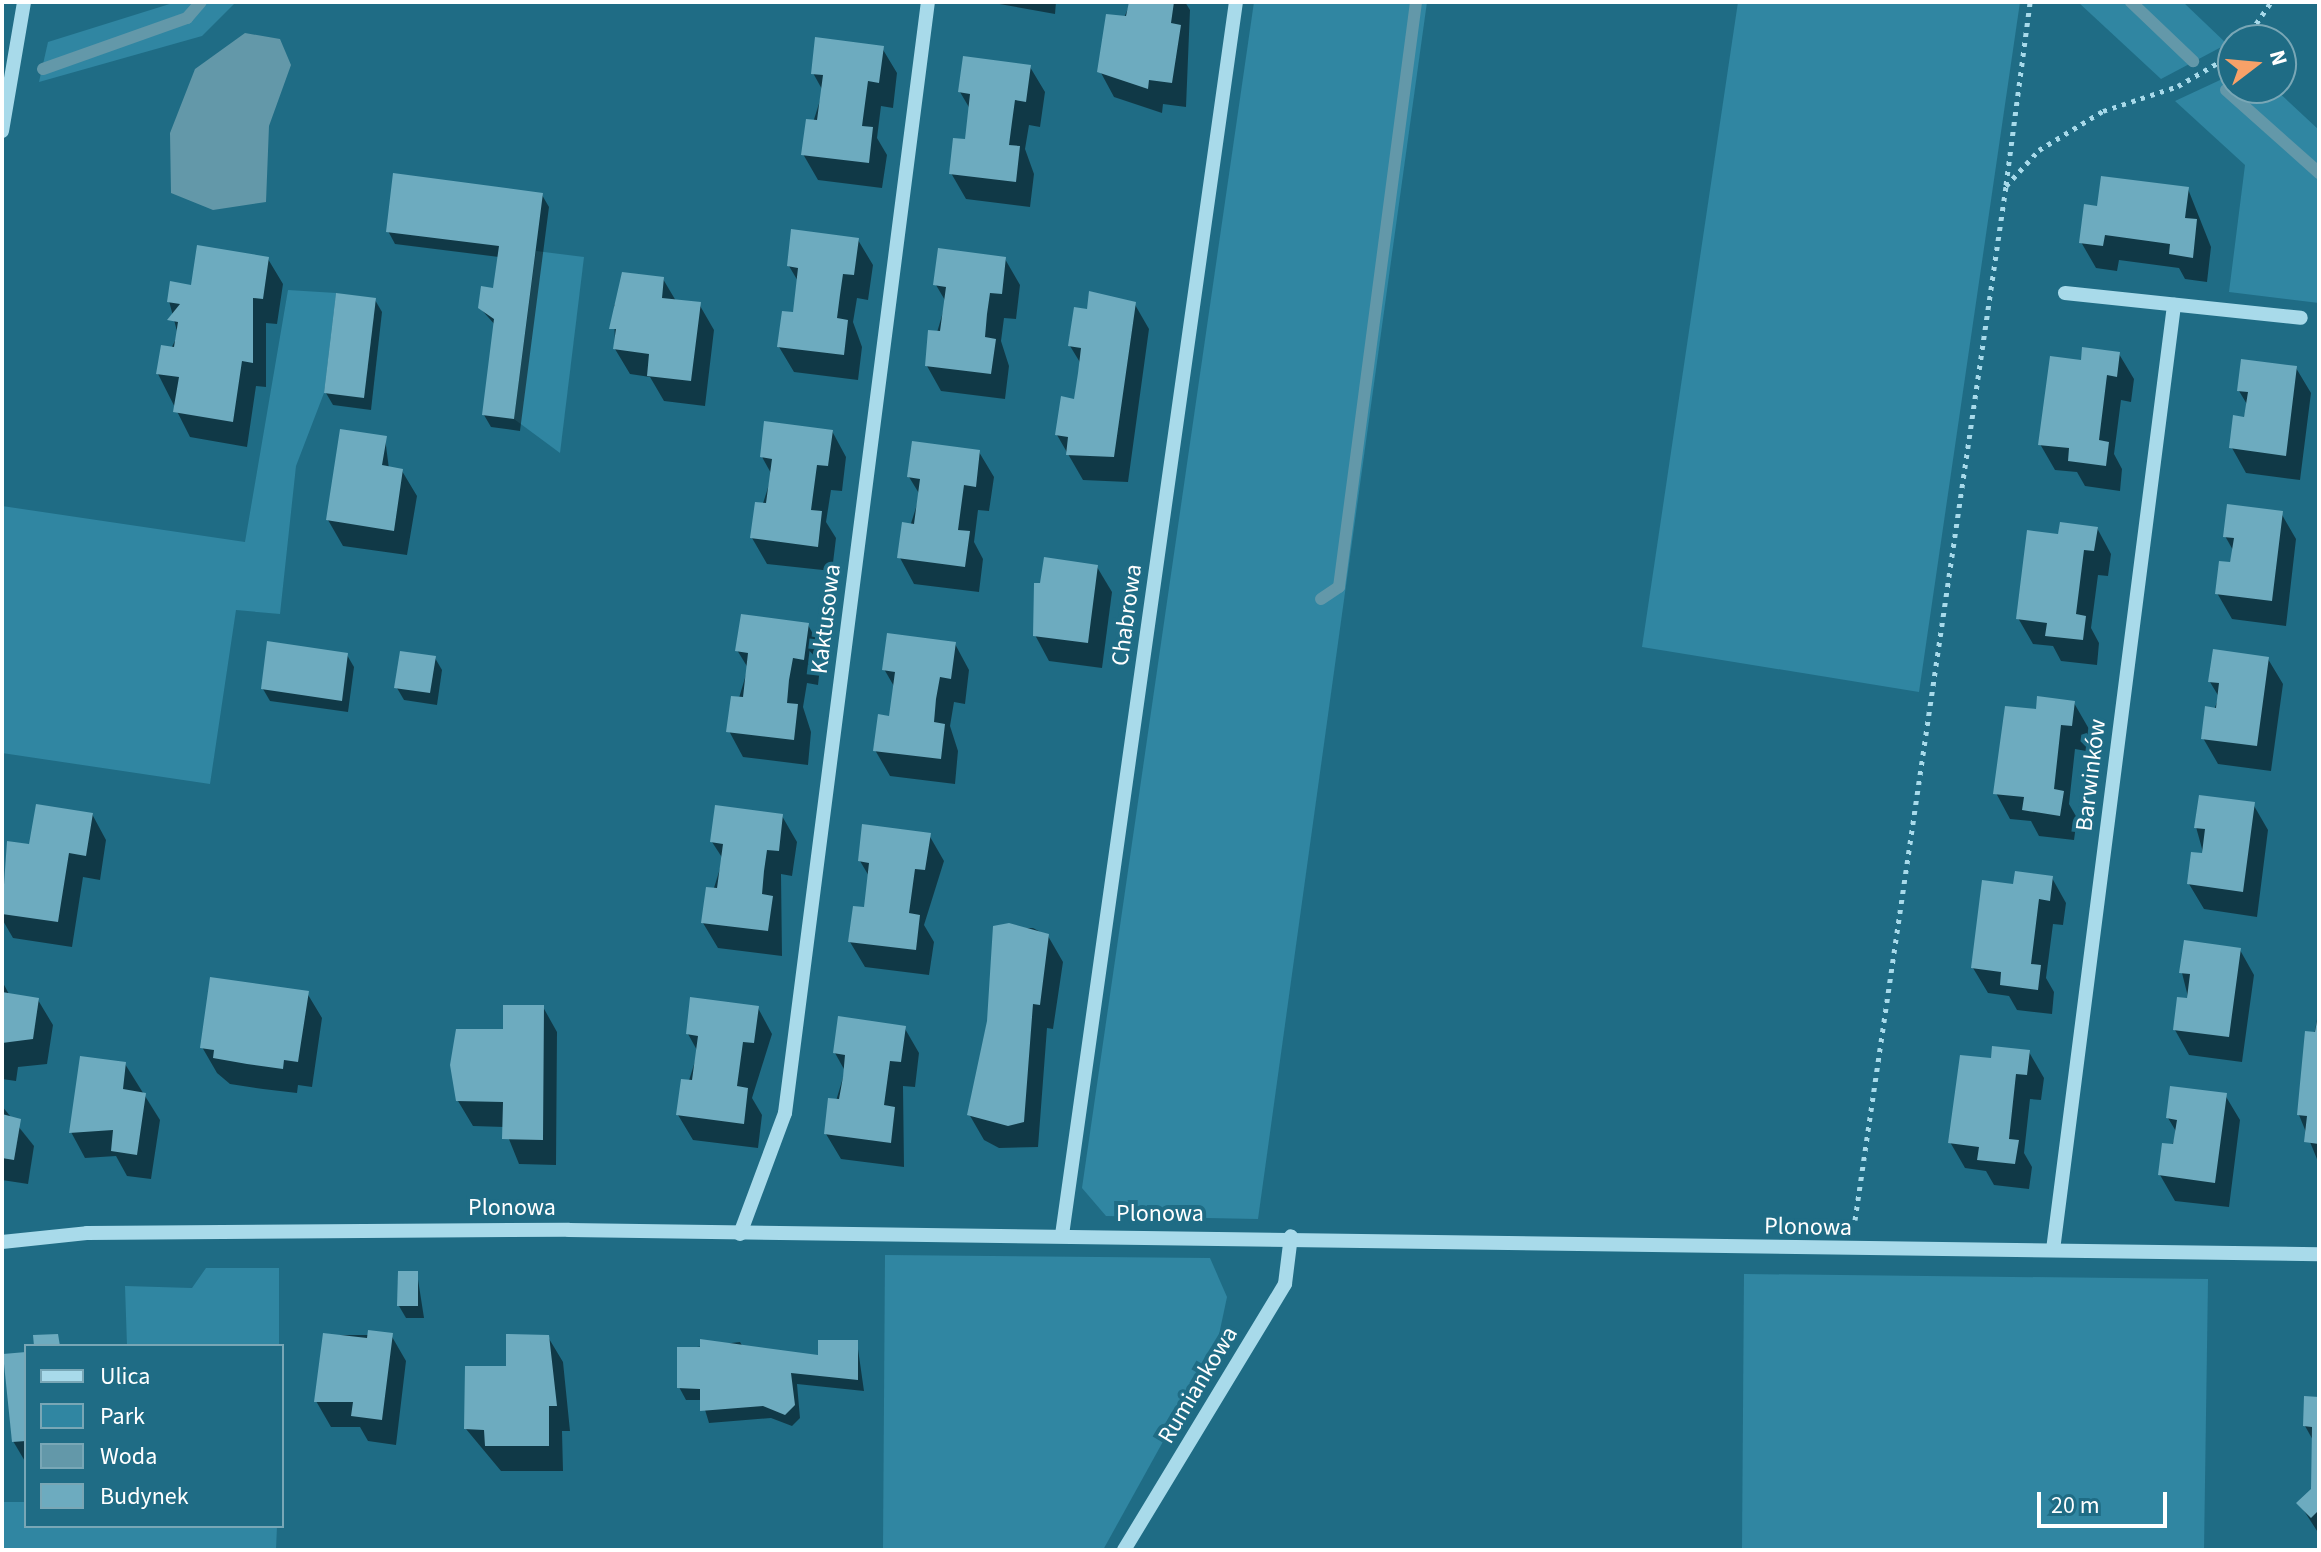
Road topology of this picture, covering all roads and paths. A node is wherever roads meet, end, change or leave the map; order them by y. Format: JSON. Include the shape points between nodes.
{"nodes":[{"id":1,"x":24,"y":2,"type":"edge"},
{"id":2,"x":928,"y":2,"type":"edge"},
{"id":3,"x":1236,"y":2,"type":"edge"},
{"id":4,"x":2030,"y":2,"type":"edge"},
{"id":5,"x":2271,"y":2,"type":"edge"},
{"id":6,"x":2256,"y":24,"type":"edge"},
{"id":7,"x":2217,"y":63,"type":"edge"},
{"id":8,"x":2,"y":131,"type":"edge"},
{"id":9,"x":2006,"y":186,"type":"junction"},
{"id":10,"x":2065,"y":293,"type":"dead end"},
{"id":11,"x":2174,"y":305,"type":"junction"},
{"id":12,"x":2301,"y":318,"type":"dead end"},
{"id":13,"x":740,"y":1234,"type":"junction"},
{"id":14,"x":1062,"y":1235,"type":"junction"},
{"id":15,"x":1291,"y":1236,"type":"junction"},
{"id":16,"x":2,"y":1242,"type":"edge"},
{"id":17,"x":1850,"y":1250,"type":"junction"},
{"id":18,"x":2053,"y":1250,"type":"junction"},
{"id":19,"x":2319,"y":1254,"type":"edge"},
{"id":20,"x":1124,"y":1550,"type":"edge"}],
"edges":[{"from":1,"to":8,"type":"street"},
{"from":2,"to":13,"type":"street","name":"Kaktusowa","via":[[785,1113]]},
{"from":3,"to":14,"type":"street","name":"Chabrowa"},
{"from":4,"to":9,"type":"path"},
{"from":5,"to":6,"type":"path"},
{"from":7,"to":9,"type":"path","via":[[2178,86],[2103,111],[2039,150]]},
{"from":9,"to":17,"type":"path"},
{"from":10,"to":11,"type":"street"},
{"from":11,"to":12,"type":"street"},
{"from":11,"to":18,"type":"street","name":"Barwinków"},
{"from":13,"to":14,"type":"street","name":"Plonowa"},
{"from":13,"to":16,"type":"street","name":"Plonowa","via":[[195,1231]]},
{"from":14,"to":15,"type":"street","name":"Plonowa"},
{"from":15,"to":17,"type":"street","name":"Plonowa"},
{"from":15,"to":20,"type":"street","name":"Rumiankowa","via":[[1285,1284]]},
{"from":17,"to":18,"type":"street","name":"Plonowa"},
{"from":18,"to":19,"type":"street","name":"Plonowa"}]}
